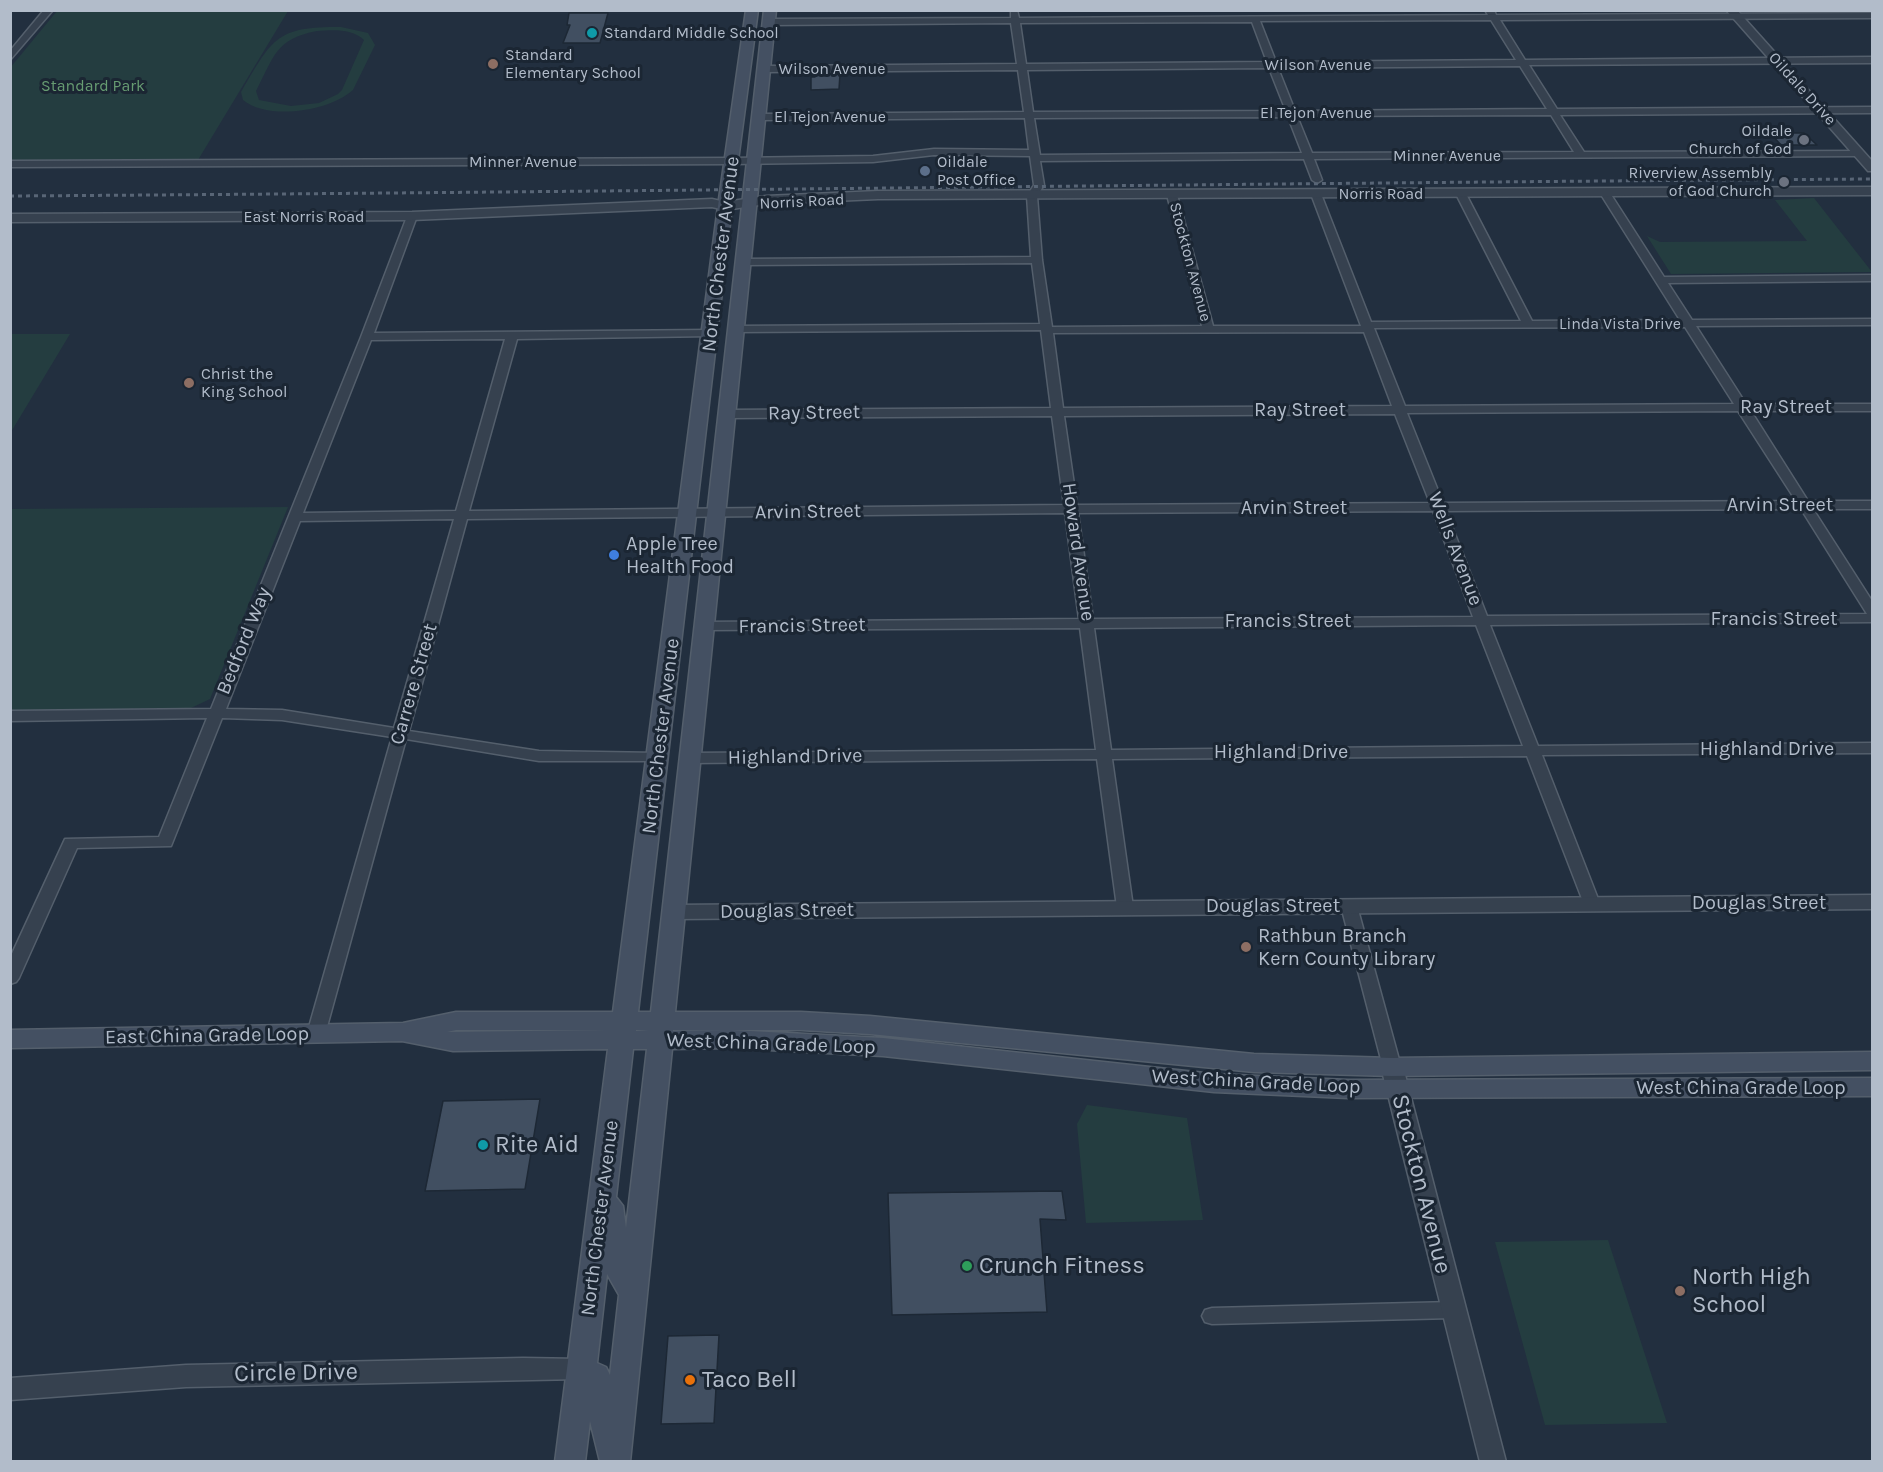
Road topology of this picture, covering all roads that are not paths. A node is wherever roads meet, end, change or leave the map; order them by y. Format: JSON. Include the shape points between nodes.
{"nodes":[{"id":1,"x":50,"y":10,"type":"edge"},
{"id":2,"x":752,"y":10,"type":"edge"},
{"id":3,"x":1734,"y":13,"type":"edge"},
{"id":4,"x":1491,"y":14,"type":"edge"},
{"id":5,"x":1014,"y":15,"type":"edge"},
{"id":6,"x":1872,"y":15,"type":"edge"},
{"id":7,"x":770,"y":16,"type":"edge"},
{"id":8,"x":1255,"y":19,"type":"junction"},
{"id":9,"x":10,"y":57,"type":"edge"},
{"id":10,"x":1872,"y":60,"type":"edge"},
{"id":11,"x":1776,"y":61,"type":"junction"},
{"id":12,"x":1523,"y":63,"type":"junction"},
{"id":13,"x":1273,"y":66,"type":"junction"},
{"id":14,"x":1022,"y":67,"type":"junction"},
{"id":15,"x":764,"y":69,"type":"junction"},
{"id":16,"x":1820,"y":110,"type":"junction"},
{"id":17,"x":1872,"y":110,"type":"edge"},
{"id":18,"x":1554,"y":112,"type":"junction"},
{"id":19,"x":1292,"y":114,"type":"junction"},
{"id":20,"x":1029,"y":115,"type":"junction"},
{"id":21,"x":759,"y":117,"type":"junction"},
{"id":22,"x":1858,"y":153,"type":"junction"},
{"id":23,"x":1581,"y":155,"type":"junction"},
{"id":24,"x":1036,"y":156,"type":"junction"},
{"id":25,"x":1308,"y":156,"type":"junction"},
{"id":26,"x":733,"y":160,"type":"junction"},
{"id":27,"x":754,"y":160,"type":"junction"},
{"id":28,"x":10,"y":164,"type":"edge"},
{"id":29,"x":1872,"y":168,"type":"edge"},
{"id":30,"x":1317,"y":180,"type":"dead end"},
{"id":31,"x":1872,"y":191,"type":"edge"},
{"id":32,"x":1605,"y":193,"type":"junction"},
{"id":33,"x":1316,"y":194,"type":"junction"},
{"id":34,"x":1461,"y":194,"type":"junction"},
{"id":35,"x":1172,"y":195,"type":"junction"},
{"id":36,"x":1032,"y":196,"type":"junction"},
{"id":37,"x":748,"y":205,"type":"junction"},
{"id":38,"x":725,"y":206,"type":"junction"},
{"id":39,"x":412,"y":216,"type":"junction"},
{"id":40,"x":10,"y":218,"type":"edge"},
{"id":41,"x":1038,"y":260,"type":"junction"},
{"id":42,"x":743,"y":262,"type":"junction"},
{"id":43,"x":1872,"y":278,"type":"edge"},
{"id":44,"x":1661,"y":280,"type":"junction"},
{"id":45,"x":1872,"y":322,"type":"edge"},
{"id":46,"x":1689,"y":323,"type":"junction"},
{"id":47,"x":1528,"y":324,"type":"junction"},
{"id":48,"x":1369,"y":327,"type":"junction"},
{"id":49,"x":1047,"y":328,"type":"junction"},
{"id":50,"x":736,"y":329,"type":"junction"},
{"id":51,"x":1208,"y":330,"type":"junction"},
{"id":52,"x":711,"y":333,"type":"junction"},
{"id":53,"x":512,"y":335,"type":"junction"},
{"id":54,"x":367,"y":337,"type":"junction"},
{"id":55,"x":734,"y":352,"type":"junction"},
{"id":56,"x":1872,"y":407,"type":"edge"},
{"id":57,"x":1743,"y":408,"type":"junction"},
{"id":58,"x":1401,"y":409,"type":"junction"},
{"id":59,"x":1059,"y":411,"type":"junction"},
{"id":60,"x":727,"y":414,"type":"junction"},
{"id":61,"x":1805,"y":505,"type":"junction"},
{"id":62,"x":1872,"y":505,"type":"edge"},
{"id":63,"x":1438,"y":507,"type":"junction"},
{"id":64,"x":1072,"y":509,"type":"junction"},
{"id":65,"x":689,"y":512,"type":"junction"},
{"id":66,"x":716,"y":512,"type":"junction"},
{"id":67,"x":462,"y":515,"type":"junction"},
{"id":68,"x":293,"y":517,"type":"junction"},
{"id":69,"x":1872,"y":611,"type":"edge"},
{"id":70,"x":1872,"y":618,"type":"edge"},
{"id":71,"x":1482,"y":620,"type":"junction"},
{"id":72,"x":1087,"y":623,"type":"junction"},
{"id":73,"x":704,"y":626,"type":"junction"},
{"id":74,"x":216,"y":713,"type":"junction"},
{"id":75,"x":10,"y":716,"type":"edge"},
{"id":76,"x":663,"y":716,"type":"junction"},
{"id":77,"x":400,"y":734,"type":"junction"},
{"id":78,"x":1872,"y":748,"type":"edge"},
{"id":79,"x":1532,"y":750,"type":"junction"},
{"id":80,"x":1104,"y":753,"type":"junction"},
{"id":81,"x":658,"y":758,"type":"junction"},
{"id":82,"x":690,"y":758,"type":"junction"},
{"id":83,"x":1872,"y":902,"type":"edge"},
{"id":84,"x":1592,"y":904,"type":"junction"},
{"id":85,"x":1349,"y":906,"type":"junction"},
{"id":86,"x":1125,"y":908,"type":"junction"},
{"id":87,"x":674,"y":912,"type":"junction"},
{"id":88,"x":10,"y":978,"type":"edge"},
{"id":89,"x":642,"y":1030,"type":"junction"},
{"id":90,"x":316,"y":1034,"type":"junction"},
{"id":91,"x":10,"y":1039,"type":"edge"},
{"id":92,"x":1872,"y":1061,"type":"edge"},
{"id":93,"x":1723,"y":1064,"type":"junction"},
{"id":94,"x":1395,"y":1078,"type":"junction"},
{"id":95,"x":1872,"y":1087,"type":"edge"},
{"id":96,"x":1662,"y":1089,"type":"junction"},
{"id":97,"x":606,"y":1175,"type":"junction"},
{"id":98,"x":633,"y":1295,"type":"junction"},
{"id":99,"x":1453,"y":1310,"type":"junction"},
{"id":100,"x":1212,"y":1316,"type":"dead end"},
{"id":101,"x":581,"y":1369,"type":"junction"},
{"id":102,"x":10,"y":1389,"type":"edge"},
{"id":103,"x":570,"y":1461,"type":"edge"},
{"id":104,"x":613,"y":1461,"type":"edge"},
{"id":105,"x":1493,"y":1461,"type":"edge"}],
"edges":[{"from":1,"to":9,"type":"street"},
{"from":2,"to":26,"type":"main road","name":"North Chester Avenue"},
{"from":3,"to":4,"type":"street"},
{"from":3,"to":6,"type":"street"},
{"from":3,"to":11,"type":"street","name":"Oildale Drive"},
{"from":4,"to":8,"type":"street"},
{"from":4,"to":12,"type":"street"},
{"from":5,"to":7,"type":"street"},
{"from":5,"to":8,"type":"street"},
{"from":5,"to":14,"type":"street","name":"Howard Avenue"},
{"from":7,"to":15,"type":"main road","name":"North Chester Avenue"},
{"from":8,"to":13,"type":"street"},
{"from":10,"to":11,"type":"street","name":"Wilson Avenue"},
{"from":11,"to":12,"type":"street","name":"Wilson Avenue"},
{"from":11,"to":16,"type":"street","name":"Oildale Drive"},
{"from":12,"to":13,"type":"street","name":"Wilson Avenue"},
{"from":12,"to":18,"type":"street"},
{"from":13,"to":14,"type":"street","name":"Wilson Avenue"},
{"from":13,"to":19,"type":"street"},
{"from":14,"to":15,"type":"street","name":"Wilson Avenue"},
{"from":14,"to":20,"type":"street","name":"Howard Avenue"},
{"from":15,"to":21,"type":"main road","name":"North Chester Avenue"},
{"from":16,"to":17,"type":"street","name":"El Tejon Avenue"},
{"from":16,"to":18,"type":"street","name":"El Tejon Avenue"},
{"from":16,"to":22,"type":"street","name":"Oildale Drive"},
{"from":18,"to":19,"type":"street","name":"El Tejon Avenue"},
{"from":18,"to":23,"type":"street"},
{"from":19,"to":20,"type":"street","name":"El Tejon Avenue"},
{"from":19,"to":25,"type":"street"},
{"from":20,"to":21,"type":"street","name":"El Tejon Avenue"},
{"from":20,"to":24,"type":"street","name":"Howard Avenue"},
{"from":21,"to":27,"type":"main road","name":"North Chester Avenue"},
{"from":22,"to":23,"type":"street","name":"Minner Avenue"},
{"from":22,"to":29,"type":"street","name":"Oildale Drive"},
{"from":23,"to":25,"type":"street","name":"Minner Avenue"},
{"from":24,"to":25,"type":"street","name":"Minner Avenue"},
{"from":24,"to":27,"type":"street","name":"Minner Avenue","via":[[934,152],[873,159]]},
{"from":24,"to":36,"type":"street","name":"Howard Avenue","via":[[1039,184]]},
{"from":25,"to":30,"type":"street"},
{"from":26,"to":27,"type":"street","name":"Minner Avenue"},
{"from":26,"to":28,"type":"street","name":"Minner Avenue"},
{"from":26,"to":38,"type":"main road","name":"North Chester Avenue"},
{"from":27,"to":37,"type":"main road","name":"North Chester Avenue"},
{"from":31,"to":32,"type":"street","name":"Norris Road"},
{"from":32,"to":34,"type":"street","name":"Norris Road"},
{"from":32,"to":44,"type":"street"},
{"from":33,"to":34,"type":"street","name":"Norris Road"},
{"from":33,"to":35,"type":"street","name":"Norris Road"},
{"from":33,"to":48,"type":"street","name":"Wells Avenue"},
{"from":34,"to":47,"type":"street"},
{"from":35,"to":36,"type":"street","name":"Norris Road"},
{"from":35,"to":51,"type":"street","name":"Stockton Avenue"},
{"from":36,"to":37,"type":"street","name":"Norris Road","via":[[890,196]]},
{"from":36,"to":41,"type":"street","name":"Howard Avenue"},
{"from":37,"to":38,"type":"street","name":"East Norris Road"},
{"from":37,"to":42,"type":"main road","name":"North Chester Avenue"},
{"from":38,"to":39,"type":"street","name":"East Norris Road","via":[[616,217],[597,210]]},
{"from":38,"to":52,"type":"main road","name":"North Chester Avenue"},
{"from":39,"to":40,"type":"street","name":"East Norris Road"},
{"from":39,"to":54,"type":"street","name":"Bedford Way"},
{"from":41,"to":42,"type":"street"},
{"from":41,"to":49,"type":"street","name":"Howard Avenue"},
{"from":42,"to":50,"type":"main road","name":"North Chester Avenue"},
{"from":43,"to":44,"type":"street"},
{"from":44,"to":46,"type":"street"},
{"from":45,"to":46,"type":"street","name":"Linda Vista Drive"},
{"from":46,"to":47,"type":"street","name":"Linda Vista Drive"},
{"from":46,"to":57,"type":"street"},
{"from":47,"to":48,"type":"street","name":"Linda Vista Drive"},
{"from":48,"to":51,"type":"street","name":"Linda Vista Drive"},
{"from":48,"to":58,"type":"street","name":"Wells Avenue"},
{"from":49,"to":50,"type":"street","name":"Linda Vista Drive"},
{"from":49,"to":51,"type":"street","name":"Linda Vista Drive"},
{"from":49,"to":59,"type":"street","name":"Howard Avenue"},
{"from":50,"to":55,"type":"main road","name":"North Chester Avenue"},
{"from":52,"to":53,"type":"street"},
{"from":52,"to":55,"type":"main road","via":[[722,335]]},
{"from":52,"to":65,"type":"main road","name":"North Chester Avenue"},
{"from":53,"to":54,"type":"street"},
{"from":53,"to":67,"type":"street","name":"Carrere Street"},
{"from":54,"to":68,"type":"street","name":"Bedford Way"},
{"from":55,"to":60,"type":"main road","name":"North Chester Avenue"},
{"from":56,"to":57,"type":"street","name":"Ray Street"},
{"from":57,"to":58,"type":"street","name":"Ray Street"},
{"from":57,"to":61,"type":"street"},
{"from":58,"to":59,"type":"street","name":"Ray Street"},
{"from":58,"to":63,"type":"street","name":"Wells Avenue"},
{"from":59,"to":60,"type":"street","name":"Ray Street"},
{"from":59,"to":64,"type":"street","name":"Howard Avenue"},
{"from":60,"to":66,"type":"main road","name":"North Chester Avenue"},
{"from":61,"to":62,"type":"street","name":"Arvin Street"},
{"from":61,"to":63,"type":"street","name":"Arvin Street"},
{"from":61,"to":69,"type":"street"},
{"from":63,"to":64,"type":"street","name":"Arvin Street"},
{"from":63,"to":71,"type":"street","name":"Wells Avenue"},
{"from":64,"to":66,"type":"street","name":"Arvin Street"},
{"from":64,"to":72,"type":"street","name":"Howard Avenue"},
{"from":65,"to":66,"type":"street","name":"Arvin Street"},
{"from":65,"to":67,"type":"street","name":"Arvin Street"},
{"from":65,"to":76,"type":"main road","name":"North Chester Avenue"},
{"from":66,"to":73,"type":"main road","name":"North Chester Avenue"},
{"from":67,"to":68,"type":"street","name":"Arvin Street"},
{"from":67,"to":77,"type":"street","name":"Carrere Street"},
{"from":68,"to":74,"type":"street","name":"Bedford Way"},
{"from":70,"to":71,"type":"street","name":"Francis Street"},
{"from":71,"to":72,"type":"street","name":"Francis Street"},
{"from":71,"to":79,"type":"street","name":"Wells Avenue"},
{"from":72,"to":73,"type":"street","name":"Francis Street"},
{"from":72,"to":80,"type":"street","name":"Howard Avenue"},
{"from":73,"to":82,"type":"main road","name":"North Chester Avenue"},
{"from":74,"to":75,"type":"street"},
{"from":74,"to":77,"type":"street","via":[[282,715]]},
{"from":74,"to":88,"type":"street","name":"Bedford Way","via":[[165,842],[71,843]]},
{"from":76,"to":81,"type":"main road","name":"North Chester Avenue"},
{"from":76,"to":82,"type":"main road","via":[[680,753]]},
{"from":77,"to":81,"type":"street","via":[[539,756]]},
{"from":77,"to":90,"type":"street","name":"Carrere Street"},
{"from":78,"to":79,"type":"street","name":"Highland Drive"},
{"from":79,"to":80,"type":"street","name":"Highland Drive"},
{"from":79,"to":84,"type":"street","name":"Wells Avenue"},
{"from":80,"to":82,"type":"street","name":"Highland Drive"},
{"from":80,"to":86,"type":"street","name":"Howard Avenue"},
{"from":81,"to":89,"type":"main road","name":"North Chester Avenue"},
{"from":82,"to":87,"type":"main road","name":"North Chester Avenue"},
{"from":83,"to":84,"type":"street","name":"Douglas Street"},
{"from":84,"to":85,"type":"street","name":"Douglas Street"},
{"from":85,"to":86,"type":"street","name":"Douglas Street"},
{"from":85,"to":94,"type":"street","name":"Stockton Avenue"},
{"from":86,"to":87,"type":"street","name":"Douglas Street"},
{"from":87,"to":89,"type":"main road","name":"North Chester Avenue"},
{"from":89,"to":90,"type":"main road","name":"East China Grade Loop","via":[[453,1042],[403,1032]]},
{"from":89,"to":94,"type":"main road","name":"West China Grade Loop","via":[[730,1039],[1094,1059],[1214,1083]]},
{"from":89,"to":97,"type":"main road","name":"North Chester Avenue"},
{"from":89,"to":98,"type":"main road","name":"North Chester Avenue"},
{"from":90,"to":91,"type":"main road","name":"East China Grade Loop"},
{"from":92,"to":93,"type":"main road","name":"West China Grade Loop"},
{"from":93,"to":94,"type":"main road","name":"West China Grade Loop"},
{"from":93,"to":96,"type":"main road","via":[[1703,1076],[1664,1076],[1659,1081]]},
{"from":94,"to":96,"type":"main road","name":"West China Grade Loop"},
{"from":94,"to":99,"type":"street","name":"Stockton Avenue"},
{"from":95,"to":96,"type":"main road","name":"West China Grade Loop"},
{"from":97,"to":98,"type":"main road","via":[[618,1269]]},
{"from":97,"to":101,"type":"main road","name":"North Chester Avenue"},
{"from":98,"to":104,"type":"main road","name":"North Chester Avenue"},
{"from":99,"to":100,"type":"street"},
{"from":99,"to":105,"type":"street","name":"Stockton Avenue"},
{"from":101,"to":102,"type":"street","name":"Circle Drive","via":[[186,1376]]},
{"from":101,"to":103,"type":"main road","name":"North Chester Avenue"},
{"from":101,"to":104,"type":"main road","via":[[596,1376]]}]}
